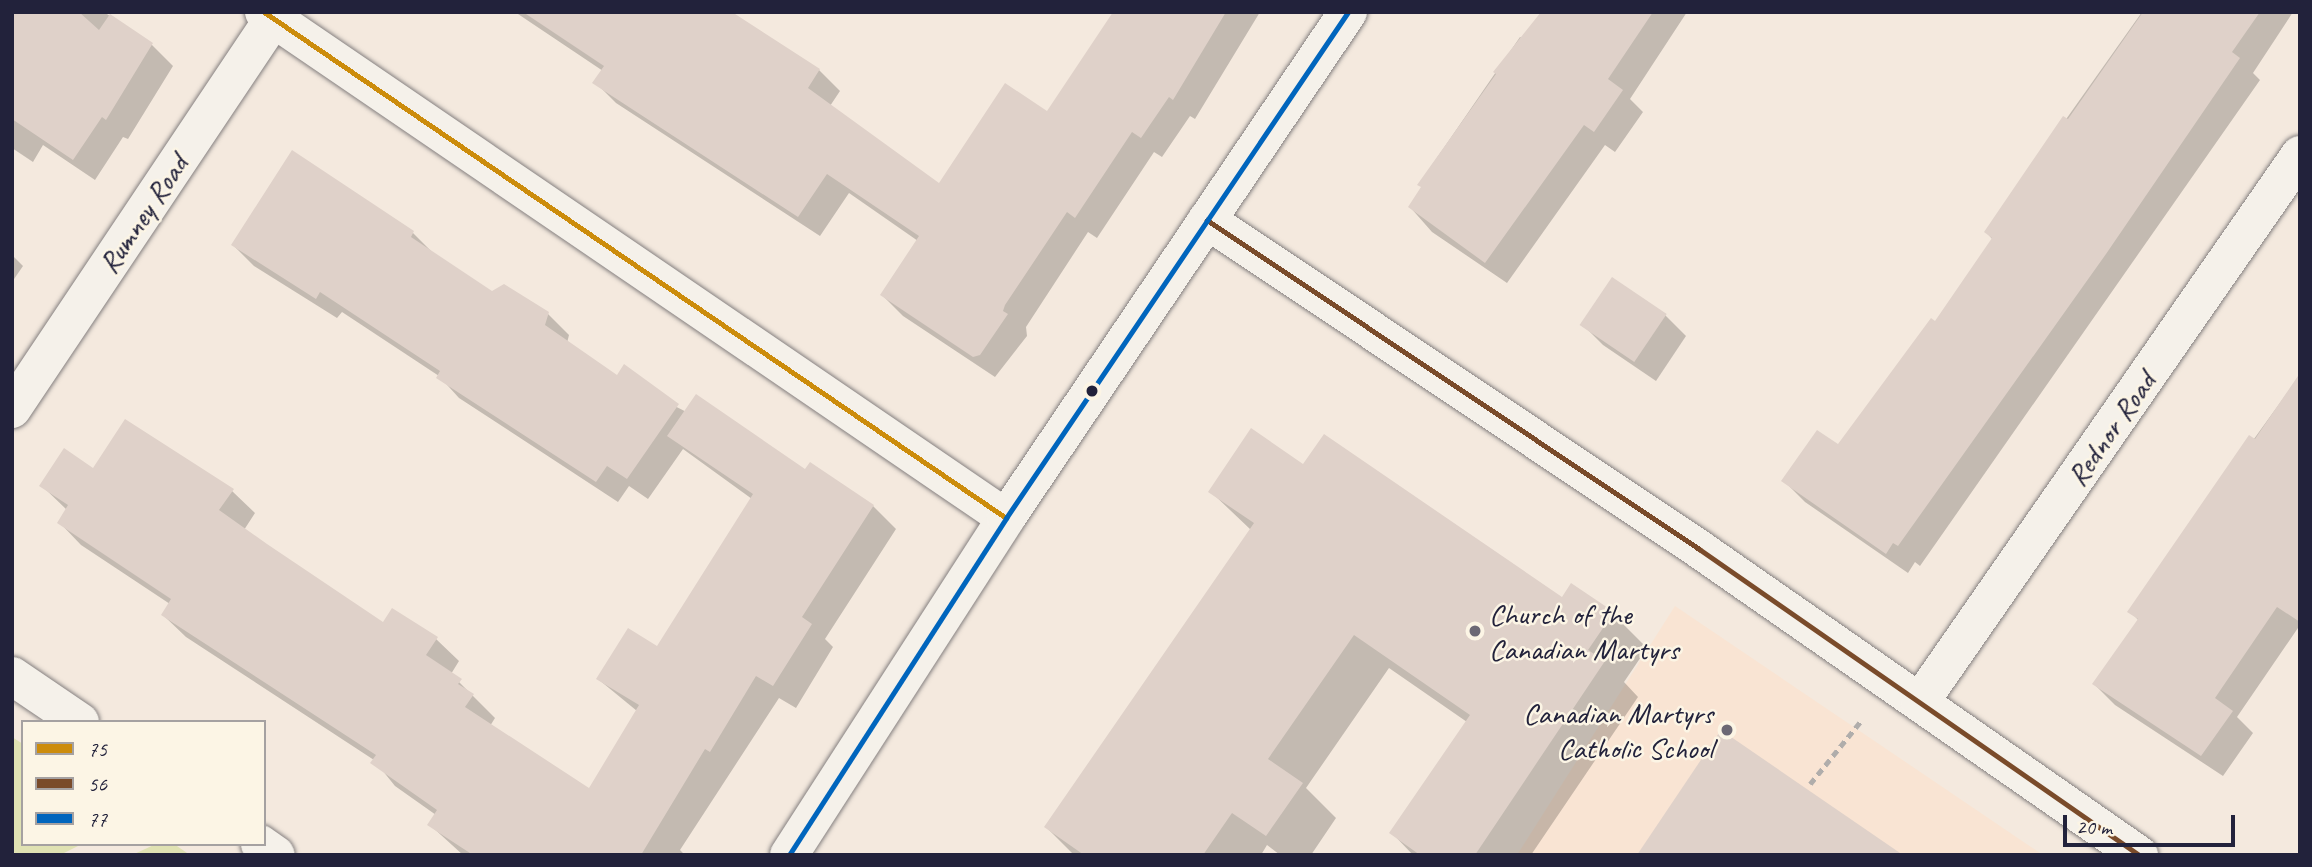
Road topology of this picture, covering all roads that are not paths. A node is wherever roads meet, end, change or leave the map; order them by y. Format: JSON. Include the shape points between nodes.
{"nodes":[{"id":1,"x":1348,"y":12,"type":"edge"},
{"id":2,"x":269,"y":15,"type":"edge"},
{"id":3,"x":2300,"y":155,"type":"edge"},
{"id":4,"x":1208,"y":220,"type":"junction"},
{"id":5,"x":12,"y":409,"type":"edge"},
{"id":6,"x":1006,"y":518,"type":"junction"},
{"id":7,"x":12,"y":676,"type":"edge"},
{"id":8,"x":1920,"y":702,"type":"junction"},
{"id":9,"x":76,"y":720,"type":"edge"},
{"id":10,"x":789,"y":855,"type":"edge"},
{"id":11,"x":2139,"y":855,"type":"edge"}],
"edges":[{"from":1,"to":4,"type":"street"},
{"from":2,"to":5,"type":"street","name":"Rumney Road"},
{"from":2,"to":6,"type":"street"},
{"from":3,"to":8,"type":"street","name":"Rednor Road"},
{"from":4,"to":6,"type":"street"},
{"from":4,"to":8,"type":"street"},
{"from":6,"to":10,"type":"street"},
{"from":7,"to":9,"type":"street"},
{"from":8,"to":11,"type":"street"}]}
